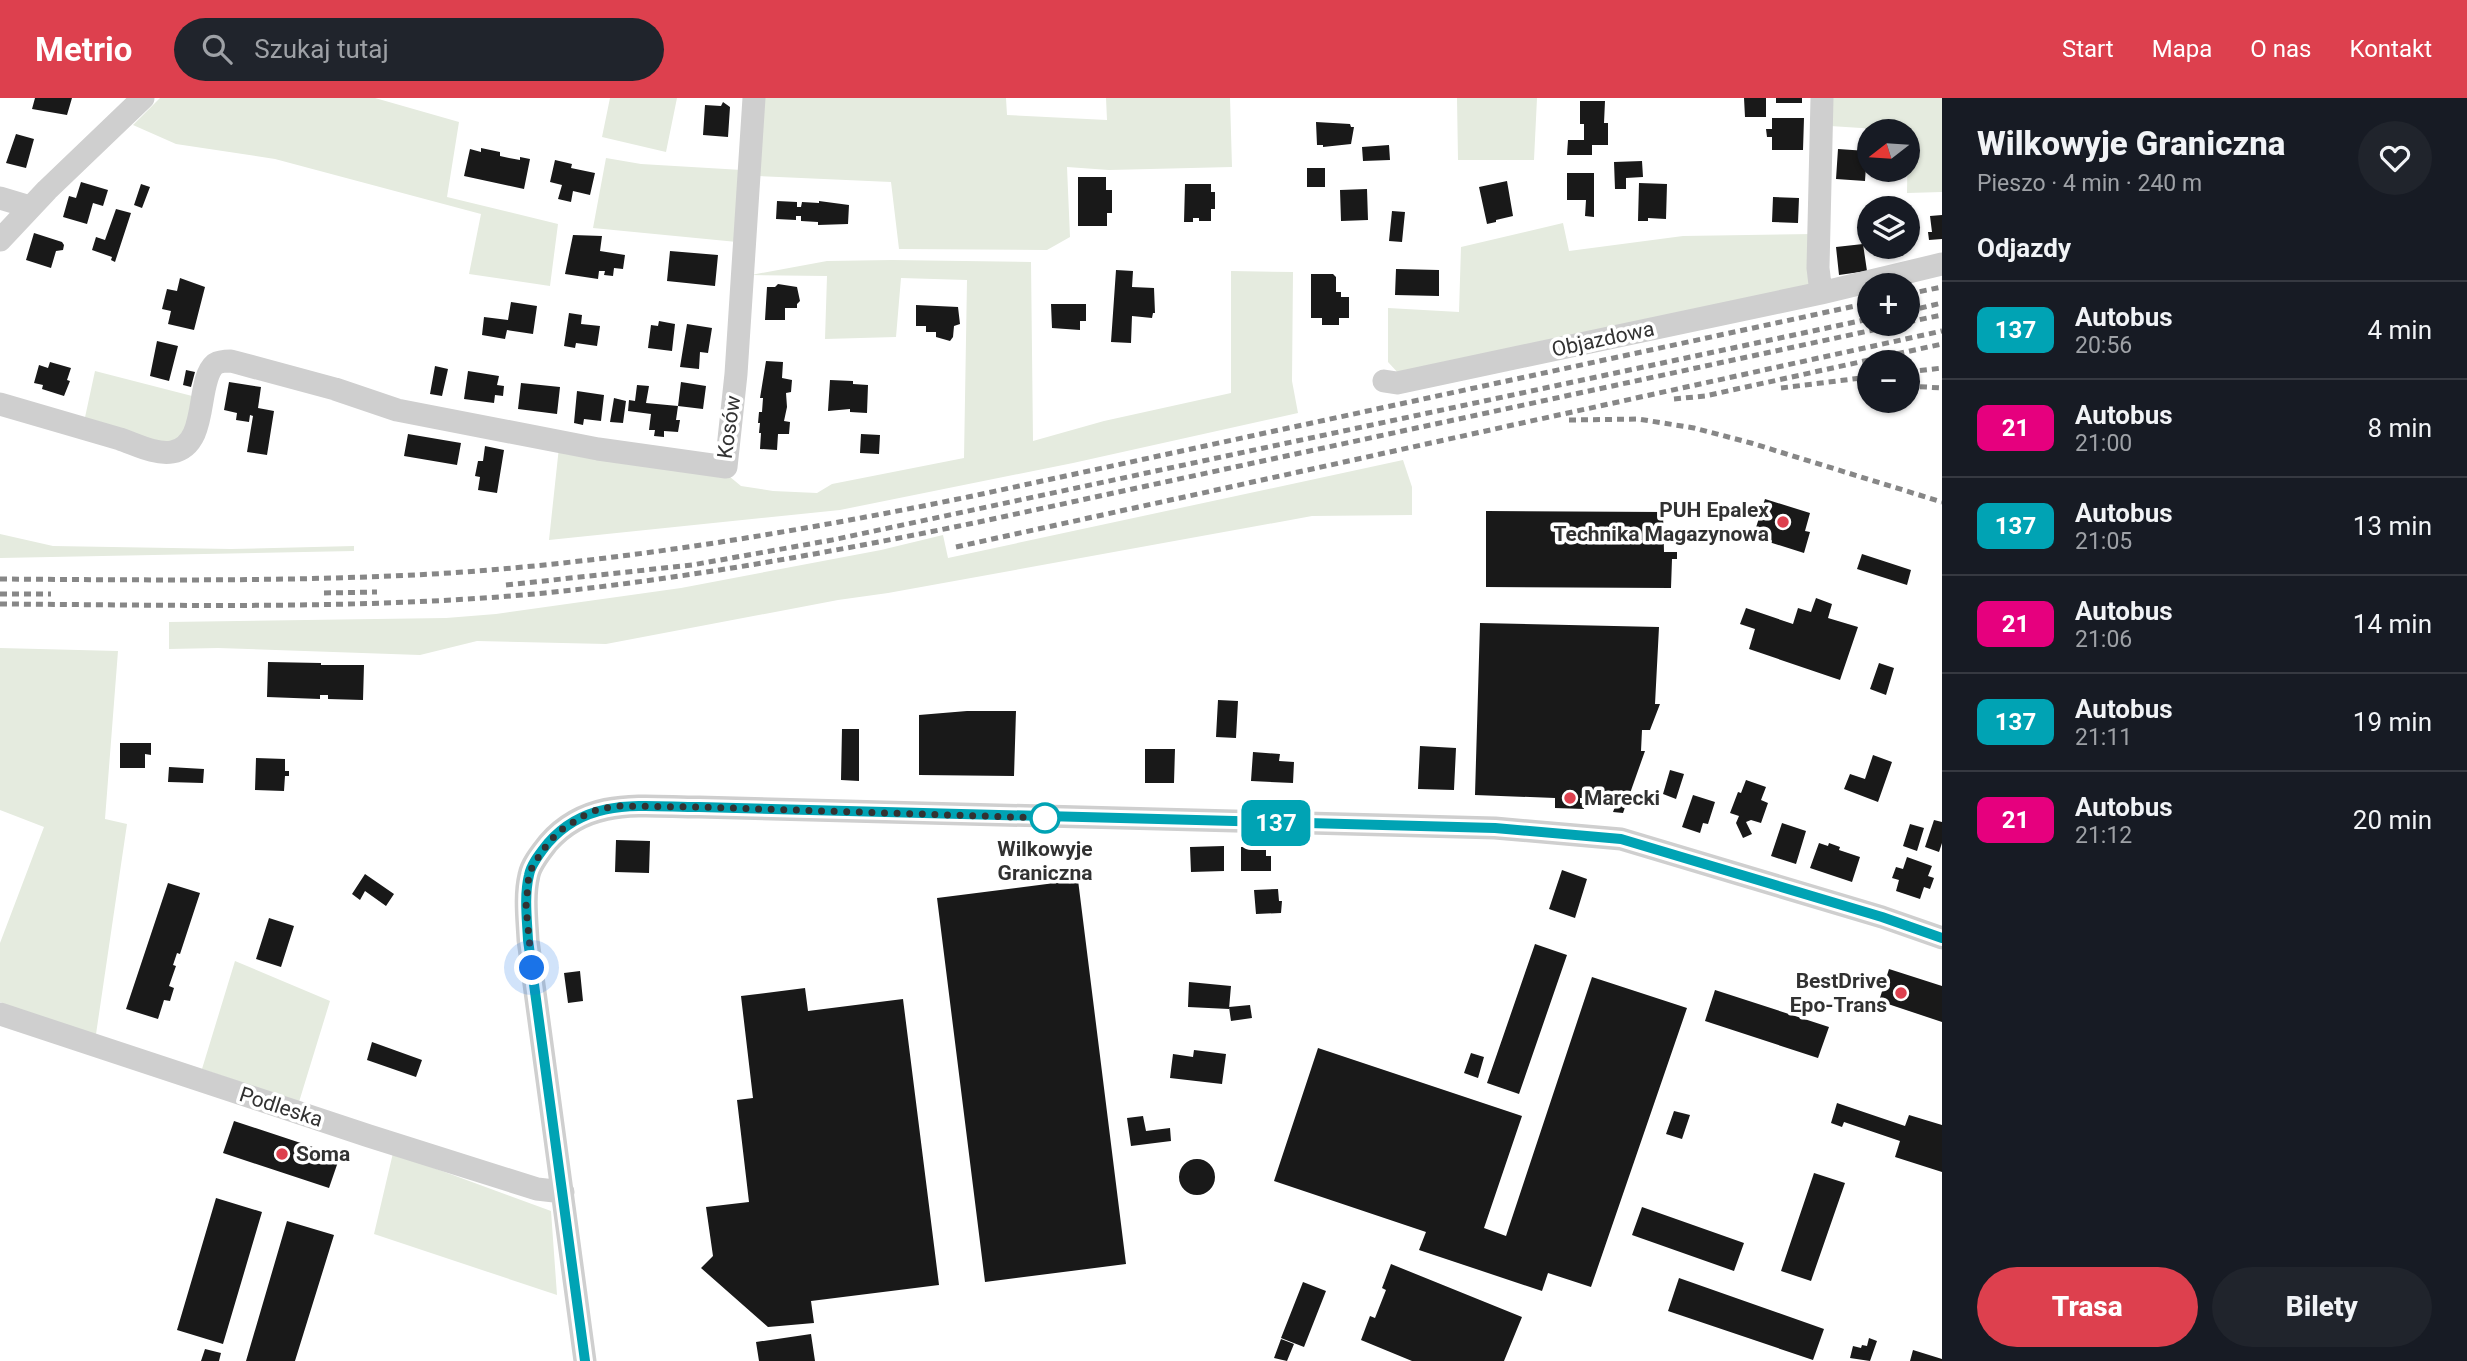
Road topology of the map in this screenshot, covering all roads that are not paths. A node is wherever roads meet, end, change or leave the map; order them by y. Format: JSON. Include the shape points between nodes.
{"nodes":[{"id":1,"x":143,"y":98,"type":"edge"},
{"id":2,"x":754,"y":98,"type":"edge"},
{"id":3,"x":1822,"y":98,"type":"edge"},
{"id":4,"x":0,"y":198,"type":"edge"},
{"id":5,"x":30,"y":207,"type":"junction"},
{"id":6,"x":0,"y":240,"type":"edge"},
{"id":7,"x":1942,"y":264,"type":"edge"},
{"id":8,"x":1821,"y":293,"type":"junction"},
{"id":9,"x":1384,"y":381,"type":"dead end"},
{"id":10,"x":0,"y":404,"type":"edge"},
{"id":11,"x":1942,"y":938,"type":"edge"},
{"id":12,"x":0,"y":1014,"type":"edge"},
{"id":13,"x":563,"y":1192,"type":"junction"},
{"id":14,"x":585,"y":1361,"type":"edge"}],
"edges":[{"from":1,"to":5,"type":"street"},
{"from":2,"to":10,"type":"street","name":"Kosów","via":[[726,467],[598,449],[397,410],[231,361],[214,365],[193,435],[188,444],[173,452],[145,448]]},
{"from":3,"to":8,"type":"street"},
{"from":4,"to":5,"type":"street"},
{"from":5,"to":6,"type":"street"},
{"from":7,"to":8,"type":"street","name":"Objazdowa"},
{"from":8,"to":9,"type":"street","name":"Objazdowa","via":[[1397,383]]},
{"from":11,"to":13,"type":"street","via":[[1621,839],[1495,828],[699,807],[599,809],[558,832],[529,873],[528,940]]},
{"from":12,"to":13,"type":"street","name":"Podleska","via":[[537,1189]]},
{"from":13,"to":14,"type":"street"}]}
